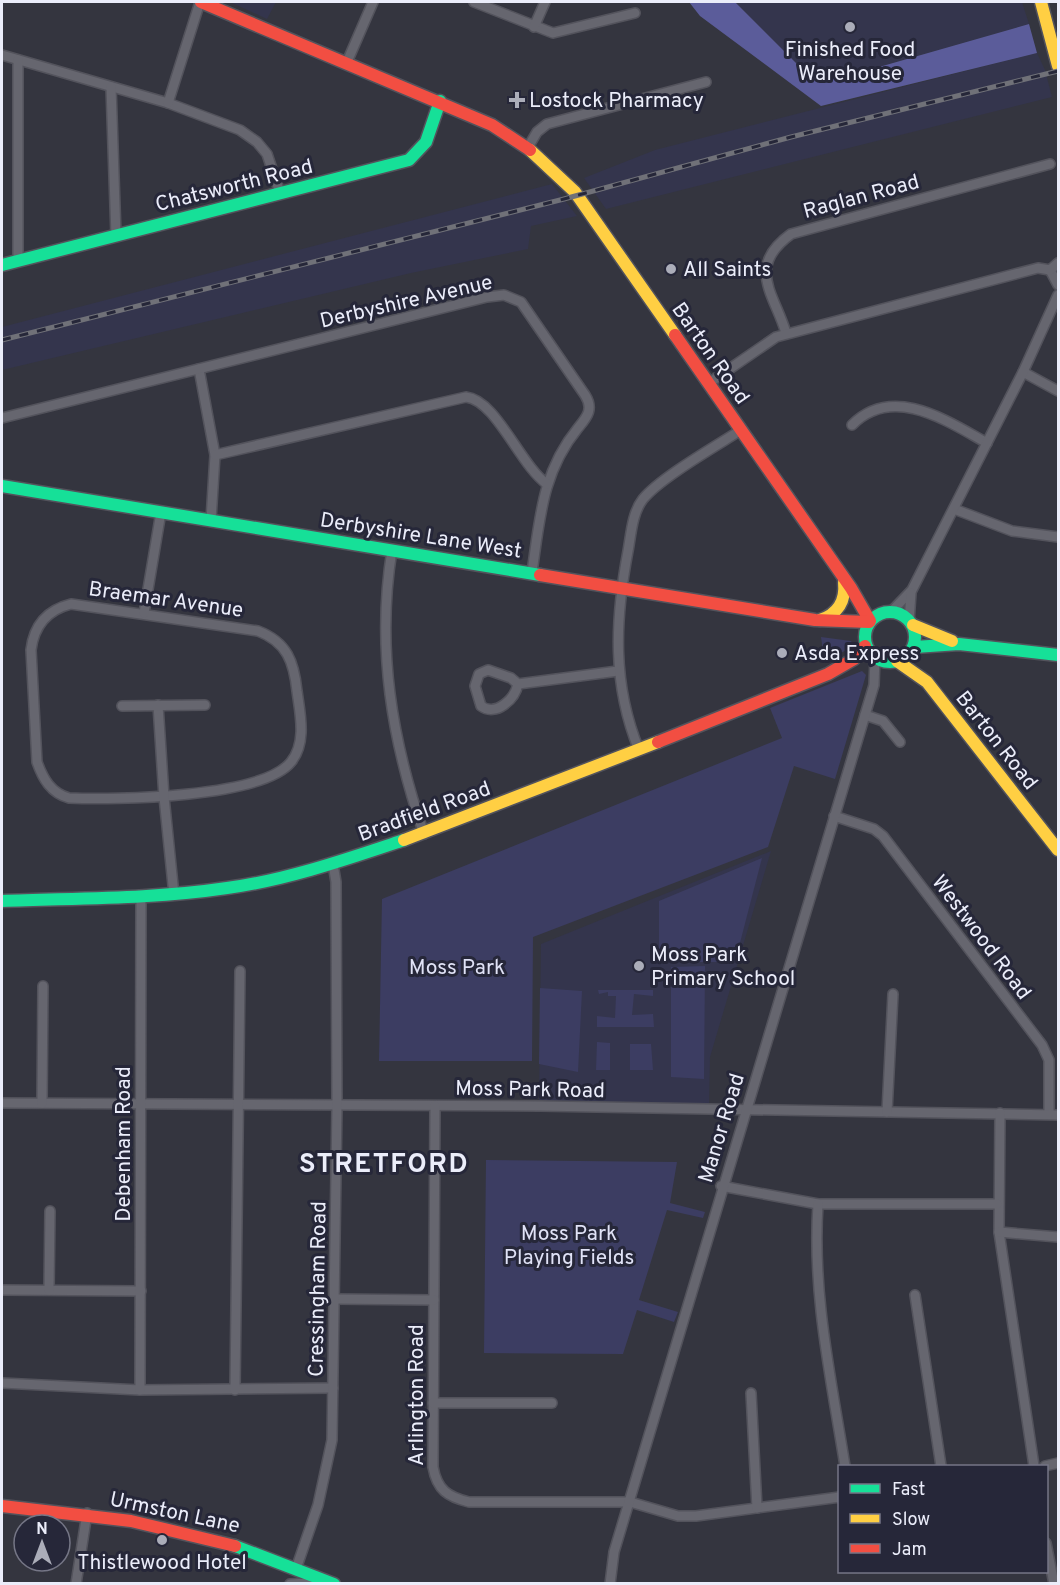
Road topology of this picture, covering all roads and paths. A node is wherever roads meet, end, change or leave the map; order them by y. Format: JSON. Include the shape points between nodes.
{"nodes":[{"id":1,"x":201,"y":2,"type":"edge"},
{"id":2,"x":373,"y":2,"type":"edge"},
{"id":3,"x":474,"y":2,"type":"edge"},
{"id":4,"x":545,"y":2,"type":"edge"},
{"id":5,"x":1041,"y":2,"type":"edge"},
{"id":6,"x":635,"y":13,"type":"dead end"},
{"id":7,"x":534,"y":27,"type":"junction"},
{"id":8,"x":2,"y":55,"type":"edge"},
{"id":9,"x":18,"y":60,"type":"junction"},
{"id":10,"x":347,"y":62,"type":"junction"},
{"id":11,"x":1059,"y":66,"type":"edge"},
{"id":12,"x":706,"y":82,"type":"dead end"},
{"id":13,"x":111,"y":87,"type":"junction"},
{"id":14,"x":440,"y":101,"type":"junction"},
{"id":15,"x":168,"y":103,"type":"junction"},
{"id":16,"x":527,"y":148,"type":"junction"},
{"id":17,"x":1050,"y":164,"type":"dead end"},
{"id":18,"x":280,"y":194,"type":"junction"},
{"id":19,"x":116,"y":236,"type":"junction"},
{"id":20,"x":18,"y":261,"type":"junction"},
{"id":21,"x":1059,"y":263,"type":"edge"},
{"id":22,"x":2,"y":265,"type":"edge"},
{"id":23,"x":1050,"y":270,"type":"junction"},
{"id":24,"x":1059,"y":285,"type":"edge"},
{"id":25,"x":1059,"y":295,"type":"edge"},
{"id":26,"x":786,"y":333,"type":"junction"},
{"id":27,"x":199,"y":369,"type":"junction"},
{"id":28,"x":1023,"y":372,"type":"junction"},
{"id":29,"x":709,"y":383,"type":"junction"},
{"id":30,"x":1059,"y":391,"type":"edge"},
{"id":31,"x":2,"y":418,"type":"edge"},
{"id":32,"x":852,"y":425,"type":"dead end"},
{"id":33,"x":741,"y":430,"type":"junction"},
{"id":34,"x":987,"y":442,"type":"junction"},
{"id":35,"x":215,"y":455,"type":"junction"},
{"id":36,"x":547,"y":484,"type":"junction"},
{"id":37,"x":2,"y":486,"type":"edge"},
{"id":38,"x":954,"y":509,"type":"junction"},
{"id":39,"x":161,"y":512,"type":"junction"},
{"id":40,"x":211,"y":520,"type":"junction"},
{"id":41,"x":1059,"y":537,"type":"edge"},
{"id":42,"x":392,"y":550,"type":"junction"},
{"id":43,"x":532,"y":572,"type":"junction"},
{"id":44,"x":847,"y":584,"type":"junction"},
{"id":45,"x":621,"y":588,"type":"junction"},
{"id":46,"x":912,"y":590,"type":"junction"},
{"id":47,"x":144,"y":613,"type":"junction"},
{"id":48,"x":887,"y":613,"type":"junction"},
{"id":49,"x":819,"y":620,"type":"junction"},
{"id":50,"x":869,"y":622,"type":"junction"},
{"id":51,"x":835,"y":623,"type":"junction"},
{"id":52,"x":910,"y":623,"type":"junction"},
{"id":53,"x":865,"y":644,"type":"junction"},
{"id":54,"x":959,"y":644,"type":"junction"},
{"id":55,"x":913,"y":649,"type":"junction"},
{"id":56,"x":1059,"y":655,"type":"edge"},
{"id":57,"x":874,"y":658,"type":"junction"},
{"id":58,"x":893,"y":661,"type":"junction"},
{"id":59,"x":838,"y":668,"type":"junction"},
{"id":60,"x":618,"y":671,"type":"junction"},
{"id":61,"x":927,"y":682,"type":"junction"},
{"id":62,"x":518,"y":684,"type":"junction"},
{"id":63,"x":874,"y":685,"type":"junction"},
{"id":64,"x":158,"y":705,"type":"junction"},
{"id":65,"x":205,"y":705,"type":"dead end"},
{"id":66,"x":122,"y":706,"type":"dead end"},
{"id":67,"x":865,"y":715,"type":"junction"},
{"id":68,"x":900,"y":742,"type":"dead end"},
{"id":69,"x":639,"y":750,"type":"junction"},
{"id":70,"x":164,"y":796,"type":"junction"},
{"id":71,"x":834,"y":816,"type":"junction"},
{"id":72,"x":424,"y":834,"type":"junction"},
{"id":73,"x":1059,"y":849,"type":"edge"},
{"id":74,"x":333,"y":864,"type":"junction"},
{"id":75,"x":174,"y":895,"type":"junction"},
{"id":76,"x":141,"y":898,"type":"junction"},
{"id":77,"x":2,"y":901,"type":"edge"},
{"id":78,"x":240,"y":971,"type":"dead end"},
{"id":79,"x":43,"y":986,"type":"dead end"},
{"id":80,"x":893,"y":994,"type":"dead end"},
{"id":81,"x":42,"y":1102,"type":"junction"},
{"id":82,"x":2,"y":1103,"type":"edge"},
{"id":83,"x":142,"y":1104,"type":"junction"},
{"id":84,"x":238,"y":1104,"type":"junction"},
{"id":85,"x":337,"y":1105,"type":"junction"},
{"id":86,"x":435,"y":1106,"type":"junction"},
{"id":87,"x":746,"y":1111,"type":"junction"},
{"id":88,"x":887,"y":1112,"type":"junction"},
{"id":89,"x":1000,"y":1113,"type":"junction"},
{"id":90,"x":1054,"y":1115,"type":"edge"},
{"id":91,"x":721,"y":1186,"type":"junction"},
{"id":92,"x":818,"y":1204,"type":"junction"},
{"id":93,"x":997,"y":1204,"type":"junction"},
{"id":94,"x":50,"y":1211,"type":"dead end"},
{"id":95,"x":999,"y":1232,"type":"junction"},
{"id":96,"x":1059,"y":1237,"type":"edge"},
{"id":97,"x":2,"y":1290,"type":"edge"},
{"id":98,"x":49,"y":1290,"type":"junction"},
{"id":99,"x":141,"y":1291,"type":"junction"},
{"id":100,"x":915,"y":1295,"type":"dead end"},
{"id":101,"x":334,"y":1299,"type":"junction"},
{"id":102,"x":434,"y":1300,"type":"junction"},
{"id":103,"x":2,"y":1383,"type":"edge"},
{"id":104,"x":333,"y":1388,"type":"junction"},
{"id":105,"x":140,"y":1390,"type":"junction"},
{"id":106,"x":235,"y":1390,"type":"junction"},
{"id":107,"x":751,"y":1393,"type":"dead end"},
{"id":108,"x":433,"y":1403,"type":"junction"},
{"id":109,"x":552,"y":1403,"type":"dead end"},
{"id":110,"x":845,"y":1465,"type":"edge"},
{"id":111,"x":941,"y":1465,"type":"edge"},
{"id":112,"x":1034,"y":1465,"type":"edge"},
{"id":113,"x":838,"y":1497,"type":"edge"},
{"id":114,"x":630,"y":1502,"type":"junction"},
{"id":115,"x":2,"y":1506,"type":"edge"},
{"id":116,"x":757,"y":1508,"type":"junction"},
{"id":117,"x":87,"y":1513,"type":"junction"},
{"id":118,"x":1048,"y":1549,"type":"edge"},
{"id":119,"x":297,"y":1566,"type":"junction"},
{"id":120,"x":331,"y":1582,"type":"edge"},
{"id":121,"x":76,"y":1584,"type":"edge"},
{"id":122,"x":290,"y":1584,"type":"edge"},
{"id":123,"x":610,"y":1584,"type":"edge"},
{"id":124,"x":1054,"y":1584,"type":"edge"}],
"edges":[{"from":1,"to":10,"type":"street","name":"Barton Road"},
{"from":1,"to":15,"type":"street"},
{"from":2,"to":10,"type":"street"},
{"from":3,"to":7,"type":"street"},
{"from":4,"to":7,"type":"street"},
{"from":5,"to":11,"type":"street"},
{"from":6,"to":7,"type":"street","via":[[558,32]]},
{"from":8,"to":9,"type":"street"},
{"from":9,"to":13,"type":"street"},
{"from":9,"to":20,"type":"street"},
{"from":10,"to":14,"type":"street","name":"Barton Road"},
{"from":12,"to":16,"type":"street","via":[[547,124]]},
{"from":13,"to":15,"type":"street"},
{"from":13,"to":19,"type":"street"},
{"from":14,"to":16,"type":"street","name":"Barton Road","via":[[492,125]]},
{"from":14,"to":18,"type":"street","name":"Chatsworth Road","via":[[425,144],[416,157]]},
{"from":15,"to":18,"type":"street","via":[[240,130],[257,142],[270,161]]},
{"from":16,"to":29,"type":"street","name":"Barton Road","via":[[576,192]]},
{"from":17,"to":26,"type":"street","name":"Raglan Road","via":[[791,234],[770,256],[766,276],[769,295]]},
{"from":18,"to":19,"type":"street","name":"Chatsworth Road"},
{"from":19,"to":20,"type":"street","name":"Chatsworth Road"},
{"from":20,"to":22,"type":"street","name":"Chatsworth Road"},
{"from":21,"to":23,"type":"street"},
{"from":23,"to":24,"type":"street"},
{"from":23,"to":26,"type":"street","via":[[1038,268]]},
{"from":25,"to":28,"type":"street"},
{"from":26,"to":29,"type":"street","via":[[761,345]]},
{"from":27,"to":31,"type":"street","name":"Derbyshire Avenue"},
{"from":27,"to":35,"type":"street"},
{"from":27,"to":36,"type":"street","name":"Derbyshire Avenue","via":[[487,297],[510,296],[527,308],[589,403],[587,417],[561,451]]},
{"from":28,"to":30,"type":"street"},
{"from":28,"to":34,"type":"street"},
{"from":29,"to":33,"type":"street","name":"Barton Road"},
{"from":32,"to":34,"type":"street","via":[[877,411],[910,406]]},
{"from":33,"to":44,"type":"street","name":"Barton Road"},
{"from":33,"to":45,"type":"street","via":[[652,490],[641,503],[634,519]]},
{"from":34,"to":38,"type":"street"},
{"from":35,"to":36,"type":"street","via":[[466,397],[483,404],[530,469]]},
{"from":35,"to":40,"type":"street"},
{"from":36,"to":43,"type":"street","name":"Derbyshire Avenue"},
{"from":37,"to":39,"type":"street","name":"Derbyshire Lane West"},
{"from":38,"to":41,"type":"street","via":[[1012,531]]},
{"from":38,"to":46,"type":"street"},
{"from":39,"to":40,"type":"street","name":"Derbyshire Lane West"},
{"from":39,"to":47,"type":"street"},
{"from":40,"to":42,"type":"street","name":"Derbyshire Lane West"},
{"from":42,"to":43,"type":"street","name":"Derbyshire Lane West"},
{"from":42,"to":72,"type":"street","via":[[385,612],[385,664],[406,781]]},
{"from":43,"to":45,"type":"street","name":"Derbyshire Lane West"},
{"from":44,"to":48,"type":"street","name":"Barton Road"},
{"from":44,"to":49,"type":"street","via":[[841,606]]},
{"from":44,"to":50,"type":"street","name":"Barton Road"},
{"from":45,"to":49,"type":"street","name":"Derbyshire Lane West"},
{"from":45,"to":60,"type":"street"},
{"from":46,"to":48,"type":"street"},
{"from":46,"to":52,"type":"street"},
{"from":47,"to":70,"type":"street","name":"Braemar Avenue","via":[[71,604],[53,611],[39,624],[31,650],[36,753],[44,779],[62,796]]},
{"from":47,"to":70,"type":"street","name":"Braemar Avenue","via":[[272,636],[291,658],[300,719],[297,752],[276,774],[259,781]]},
{"from":48,"to":50,"type":"street"},
{"from":48,"to":52,"type":"street"},
{"from":49,"to":51,"type":"street","name":"Derbyshire Lane West"},
{"from":50,"to":51,"type":"street","name":"Derbyshire Lane West"},
{"from":50,"to":53,"type":"street","via":[[864,632]]},
{"from":51,"to":53,"type":"street","name":"Derbyshire Lane West","via":[[857,633]]},
{"from":52,"to":54,"type":"street"},
{"from":52,"to":55,"type":"street","via":[[918,637]]},
{"from":53,"to":57,"type":"street"},
{"from":53,"to":59,"type":"street","name":"Bradfield Road","via":[[857,656]]},
{"from":54,"to":55,"type":"street"},
{"from":54,"to":56,"type":"street"},
{"from":55,"to":58,"type":"street"},
{"from":55,"to":61,"type":"street","name":"Barton Road"},
{"from":57,"to":58,"type":"street"},
{"from":57,"to":59,"type":"street","name":"Bradfield Road"},
{"from":57,"to":63,"type":"street","name":"Manor Road"},
{"from":58,"to":61,"type":"street","name":"Barton Road"},
{"from":58,"to":63,"type":"street","name":"Manor Road"},
{"from":59,"to":69,"type":"street","name":"Bradfield Road"},
{"from":60,"to":62,"type":"street"},
{"from":60,"to":69,"type":"street","via":[[627,718]]},
{"from":61,"to":73,"type":"street","name":"Barton Road"},
{"from":62,"to":62,"type":"street","via":[[500,708],[491,710],[482,706],[475,686],[479,674],[488,670]]},
{"from":63,"to":67,"type":"street","name":"Manor Road"},
{"from":64,"to":65,"type":"street"},
{"from":64,"to":66,"type":"street"},
{"from":64,"to":70,"type":"street"},
{"from":67,"to":68,"type":"street","via":[[883,721]]},
{"from":67,"to":71,"type":"street","name":"Manor Road"},
{"from":69,"to":72,"type":"street","name":"Bradfield Road"},
{"from":70,"to":75,"type":"street"},
{"from":71,"to":87,"type":"street","name":"Manor Road"},
{"from":71,"to":90,"type":"street","name":"Westwood Road","via":[[874,829],[883,836],[1045,1049]]},
{"from":72,"to":74,"type":"street","name":"Bradfield Road"},
{"from":74,"to":75,"type":"street","name":"Bradfield Road","via":[[230,888]]},
{"from":74,"to":85,"type":"street","name":"Cressingham Road"},
{"from":75,"to":76,"type":"street","name":"Bradfield Road"},
{"from":76,"to":77,"type":"street","name":"Bradfield Road"},
{"from":76,"to":83,"type":"street","name":"Debenham Road"},
{"from":78,"to":84,"type":"street"},
{"from":79,"to":81,"type":"street"},
{"from":80,"to":88,"type":"street"},
{"from":81,"to":82,"type":"street","name":"Moss Park Road"},
{"from":81,"to":83,"type":"street","name":"Moss Park Road"},
{"from":83,"to":84,"type":"street","name":"Moss Park Road"},
{"from":83,"to":99,"type":"street","name":"Debenham Road"},
{"from":84,"to":85,"type":"street","name":"Moss Park Road"},
{"from":84,"to":106,"type":"street"},
{"from":85,"to":86,"type":"street","name":"Moss Park Road"},
{"from":85,"to":101,"type":"street","name":"Cressingham Road"},
{"from":86,"to":87,"type":"street","name":"Moss Park Road"},
{"from":86,"to":102,"type":"street","name":"Arlington Road"},
{"from":87,"to":88,"type":"street","name":"Moss Park Road"},
{"from":87,"to":91,"type":"street","name":"Manor Road"},
{"from":88,"to":89,"type":"street","name":"Moss Park Road"},
{"from":89,"to":90,"type":"street","name":"Moss Park Road"},
{"from":89,"to":93,"type":"street"},
{"from":91,"to":92,"type":"street"},
{"from":91,"to":114,"type":"street","name":"Manor Road"},
{"from":92,"to":93,"type":"street"},
{"from":92,"to":110,"type":"street","via":[[814,1251],[818,1299]]},
{"from":93,"to":95,"type":"street"},
{"from":94,"to":98,"type":"street"},
{"from":95,"to":96,"type":"street"},
{"from":95,"to":112,"type":"street"},
{"from":97,"to":98,"type":"street"},
{"from":98,"to":99,"type":"street"},
{"from":99,"to":105,"type":"street","name":"Debenham Road"},
{"from":100,"to":111,"type":"street"},
{"from":101,"to":102,"type":"street"},
{"from":101,"to":104,"type":"street","name":"Cressingham Road"},
{"from":102,"to":108,"type":"street","name":"Arlington Road"},
{"from":103,"to":105,"type":"street"},
{"from":104,"to":106,"type":"street"},
{"from":104,"to":119,"type":"street","name":"Cressingham Road","via":[[327,1473]]},
{"from":105,"to":106,"type":"street"},
{"from":107,"to":116,"type":"street"},
{"from":108,"to":109,"type":"street"},
{"from":108,"to":114,"type":"street","name":"Arlington Road","via":[[434,1477],[453,1498],[469,1502]]},
{"from":113,"to":116,"type":"street","name":"Arlington Road"},
{"from":114,"to":116,"type":"street","name":"Arlington Road","via":[[678,1516]]},
{"from":114,"to":123,"type":"street","name":"Manor Road","via":[[614,1552]]},
{"from":115,"to":117,"type":"street","name":"Urmston Lane"},
{"from":117,"to":119,"type":"street","name":"Urmston Lane","via":[[193,1532]]},
{"from":117,"to":121,"type":"street"},
{"from":118,"to":124,"type":"street"},
{"from":119,"to":120,"type":"street","name":"Urmston Lane"},
{"from":120,"to":122,"type":"street"}]}
